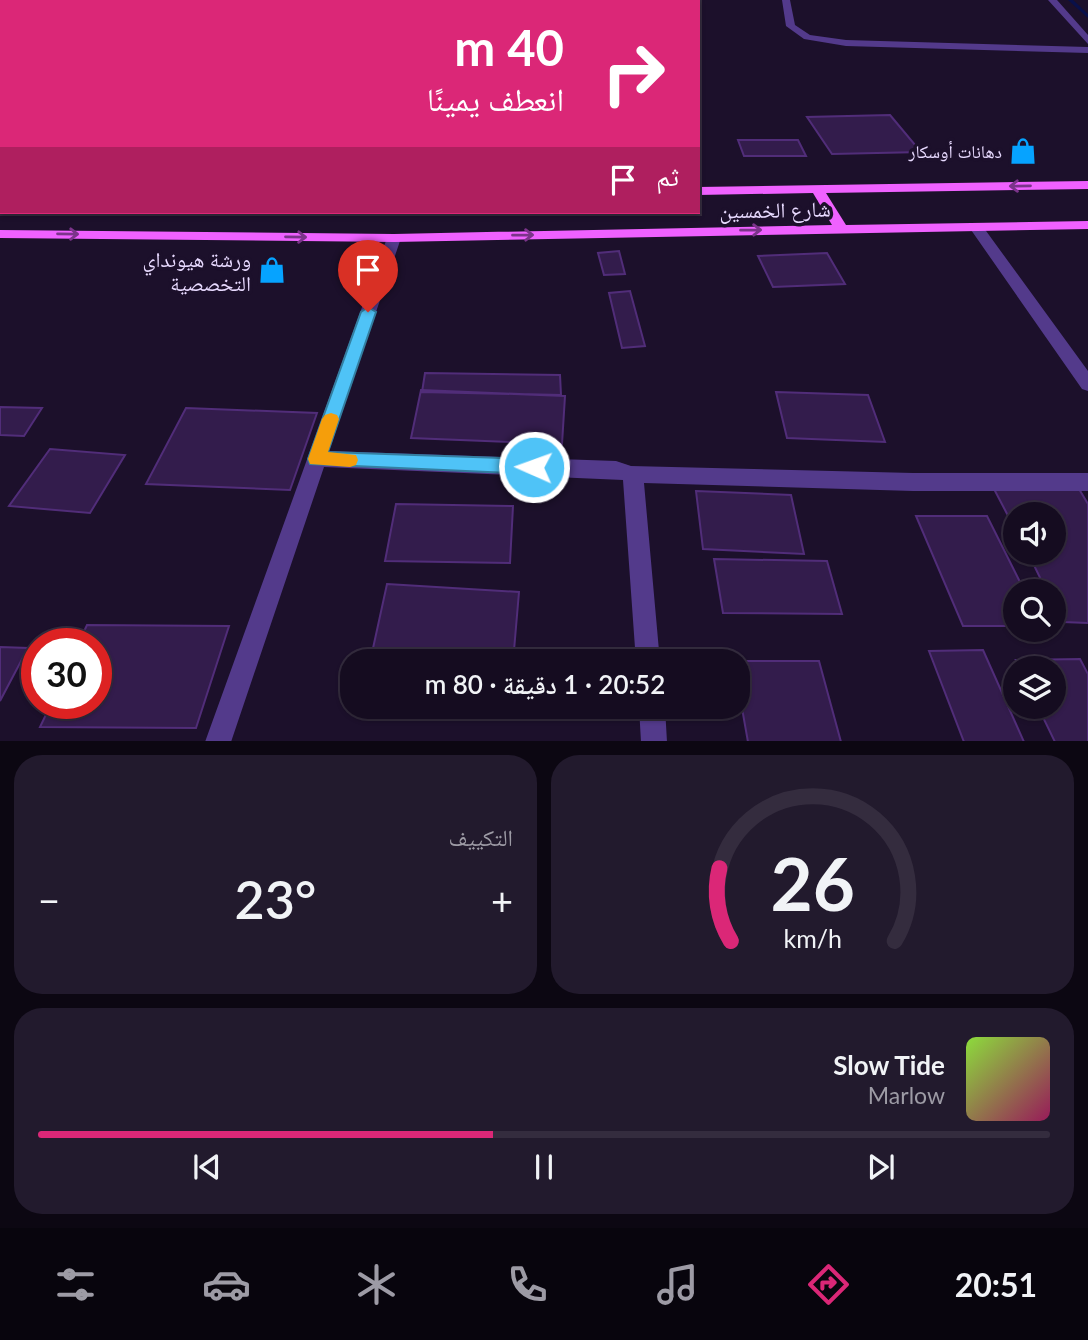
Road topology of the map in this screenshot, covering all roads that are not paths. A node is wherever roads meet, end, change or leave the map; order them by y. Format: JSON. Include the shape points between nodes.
{"nodes":[{"id":1,"x":786,"y":0,"type":"edge"},
{"id":2,"x":1052,"y":0,"type":"edge"},
{"id":3,"x":1088,"y":41,"type":"edge"},
{"id":4,"x":1088,"y":50,"type":"edge"},
{"id":5,"x":1088,"y":185,"type":"edge"},
{"id":6,"x":700,"y":191,"type":"edge"},
{"id":7,"x":818,"y":191,"type":"junction"},
{"id":8,"x":1088,"y":225,"type":"edge"},
{"id":9,"x":976,"y":227,"type":"junction"},
{"id":10,"x":841,"y":228,"type":"junction"},
{"id":11,"x":0,"y":234,"type":"edge"},
{"id":12,"x":394,"y":238,"type":"junction"},
{"id":13,"x":1088,"y":384,"type":"edge"},
{"id":14,"x":317,"y":459,"type":"junction"},
{"id":15,"x":631,"y":474,"type":"junction"},
{"id":16,"x":1088,"y":482,"type":"edge"},
{"id":17,"x":647,"y":649,"type":"edge"},
{"id":18,"x":653,"y":719,"type":"edge"},
{"id":19,"x":218,"y":741,"type":"edge"},
{"id":20,"x":654,"y":741,"type":"edge"}],
"edges":[{"from":1,"to":4,"type":"street","via":[[791,26],[807,37],[846,43]]},
{"from":2,"to":3,"type":"street"},
{"from":5,"to":7,"type":"main road","name":"شارع الخمسين","one_way":true},
{"from":6,"to":7,"type":"main road","name":"شارع الخمسين"},
{"from":7,"to":10,"type":"main road"},
{"from":8,"to":9,"type":"main road","name":"شارع الخمسين"},
{"from":9,"to":10,"type":"main road","name":"شارع الخمسين"},
{"from":9,"to":13,"type":"street"},
{"from":12,"to":10,"type":"main road","name":"شارع الخمسين","one_way":true},
{"from":11,"to":12,"type":"main road","name":"شارع الخمسين","one_way":true},
{"from":12,"to":14,"type":"street"},
{"from":14,"to":15,"type":"street","via":[[616,469]]},
{"from":14,"to":19,"type":"street"},
{"from":15,"to":16,"type":"street"},
{"from":15,"to":17,"type":"street"},
{"from":18,"to":20,"type":"street"}]}
